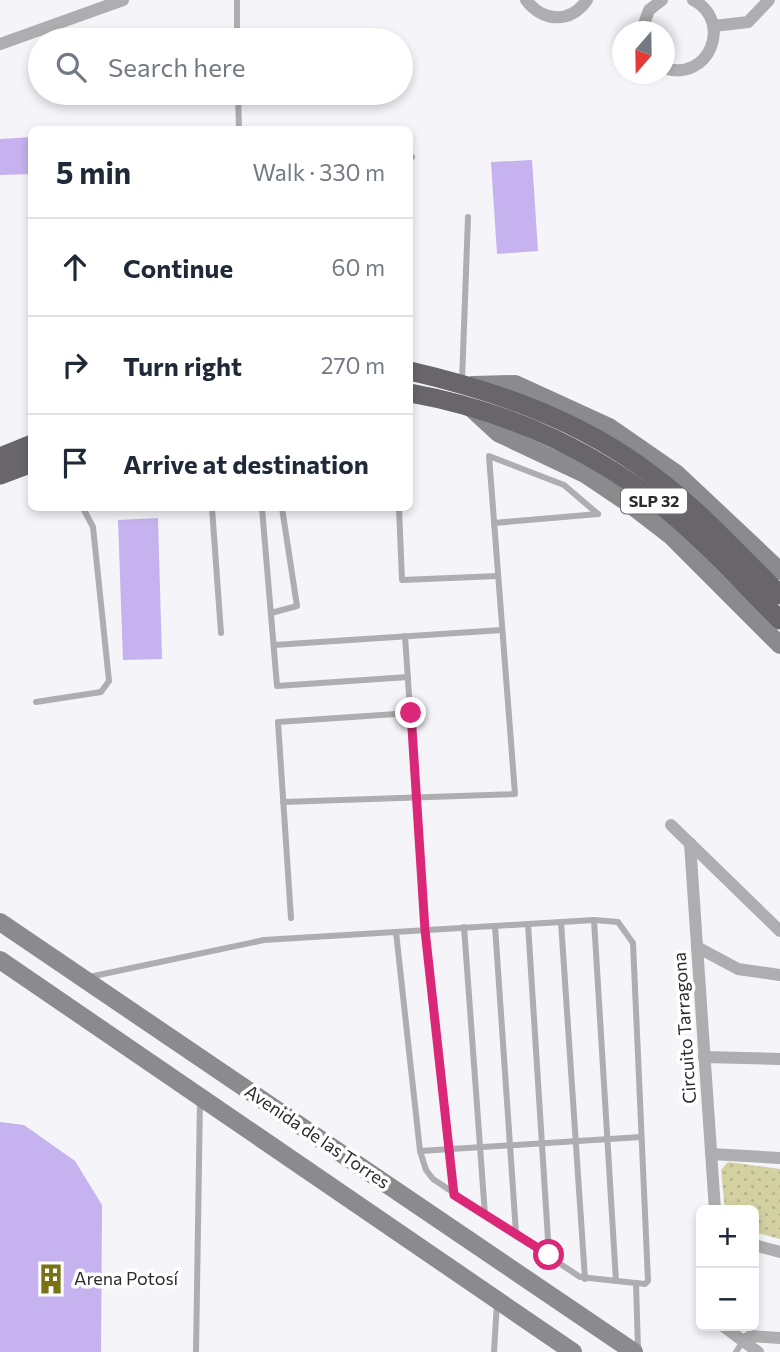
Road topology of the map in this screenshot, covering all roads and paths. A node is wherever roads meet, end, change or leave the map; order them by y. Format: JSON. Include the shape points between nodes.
{"nodes":[{"id":1,"x":123,"y":0,"type":"edge"},
{"id":2,"x":237,"y":0,"type":"edge"},
{"id":3,"x":512,"y":0,"type":"edge"},
{"id":4,"x":587,"y":0,"type":"edge"},
{"id":5,"x":662,"y":0,"type":"edge"},
{"id":6,"x":693,"y":0,"type":"edge"},
{"id":7,"x":769,"y":0,"type":"edge"},
{"id":8,"x":530,"y":5,"type":"edge"},
{"id":9,"x":643,"y":21,"type":"edge"},
{"id":10,"x":714,"y":26,"type":"junction"},
{"id":11,"x":45,"y":28,"type":"edge"},
{"id":12,"x":237,"y":28,"type":"edge"},
{"id":13,"x":28,"y":34,"type":"edge"},
{"id":14,"x":0,"y":44,"type":"edge"},
{"id":15,"x":675,"y":69,"type":"edge"},
{"id":16,"x":238,"y":105,"type":"edge"},
{"id":17,"x":239,"y":126,"type":"edge"},
{"id":18,"x":468,"y":217,"type":"dead end"},
{"id":19,"x":413,"y":372,"type":"edge"},
{"id":20,"x":466,"y":390,"type":"junction"},
{"id":21,"x":413,"y":393,"type":"edge"},
{"id":22,"x":507,"y":408,"type":"junction"},
{"id":23,"x":28,"y":446,"type":"edge"},
{"id":24,"x":0,"y":457,"type":"edge"},
{"id":25,"x":28,"y":464,"type":"edge"},
{"id":26,"x":0,"y":475,"type":"edge"},
{"id":27,"x":85,"y":511,"type":"edge"},
{"id":28,"x":212,"y":511,"type":"edge"},
{"id":29,"x":262,"y":511,"type":"edge"},
{"id":30,"x":282,"y":511,"type":"edge"},
{"id":31,"x":399,"y":511,"type":"edge"},
{"id":32,"x":494,"y":523,"type":"junction"},
{"id":33,"x":780,"y":571,"type":"edge"},
{"id":34,"x":498,"y":576,"type":"junction"},
{"id":35,"x":780,"y":595,"type":"edge"},
{"id":36,"x":271,"y":614,"type":"junction"},
{"id":37,"x":780,"y":620,"type":"edge"},
{"id":38,"x":502,"y":630,"type":"junction"},
{"id":39,"x":221,"y":633,"type":"dead end"},
{"id":40,"x":405,"y":636,"type":"junction"},
{"id":41,"x":274,"y":645,"type":"junction"},
{"id":42,"x":780,"y":645,"type":"edge"},
{"id":43,"x":408,"y":677,"type":"junction"},
{"id":44,"x":36,"y":702,"type":"dead end"},
{"id":45,"x":411,"y":713,"type":"junction"},
{"id":46,"x":416,"y":797,"type":"junction"},
{"id":47,"x":283,"y":802,"type":"junction"},
{"id":48,"x":671,"y":825,"type":"dead end"},
{"id":49,"x":690,"y":843,"type":"junction"},
{"id":50,"x":291,"y":918,"type":"dead end"},
{"id":51,"x":593,"y":920,"type":"junction"},
{"id":52,"x":0,"y":922,"type":"edge"},
{"id":53,"x":561,"y":922,"type":"junction"},
{"id":54,"x":528,"y":924,"type":"junction"},
{"id":55,"x":495,"y":926,"type":"junction"},
{"id":56,"x":464,"y":928,"type":"junction"},
{"id":57,"x":425,"y":930,"type":"junction"},
{"id":58,"x":780,"y":931,"type":"edge"},
{"id":59,"x":396,"y":932,"type":"junction"},
{"id":60,"x":697,"y":947,"type":"junction"},
{"id":61,"x":0,"y":960,"type":"edge"},
{"id":62,"x":780,"y":975,"type":"edge"},
{"id":63,"x":83,"y":978,"type":"junction"},
{"id":64,"x":704,"y":1057,"type":"junction"},
{"id":65,"x":780,"y":1059,"type":"edge"},
{"id":66,"x":200,"y":1097,"type":"junction"},
{"id":67,"x":641,"y":1137,"type":"junction"},
{"id":68,"x":609,"y":1139,"type":"junction"},
{"id":69,"x":576,"y":1141,"type":"junction"},
{"id":70,"x":542,"y":1143,"type":"junction"},
{"id":71,"x":509,"y":1144,"type":"junction"},
{"id":72,"x":479,"y":1146,"type":"junction"},
{"id":73,"x":449,"y":1149,"type":"junction"},
{"id":74,"x":420,"y":1151,"type":"junction"},
{"id":75,"x":711,"y":1154,"type":"junction"},
{"id":76,"x":780,"y":1158,"type":"edge"},
{"id":77,"x":454,"y":1195,"type":"junction"},
{"id":78,"x":715,"y":1205,"type":"edge"},
{"id":79,"x":485,"y":1214,"type":"junction"},
{"id":80,"x":516,"y":1233,"type":"junction"},
{"id":81,"x":759,"y":1246,"type":"edge"},
{"id":82,"x":780,"y":1252,"type":"edge"},
{"id":83,"x":549,"y":1255,"type":"junction"},
{"id":84,"x":585,"y":1279,"type":"junction"},
{"id":85,"x":615,"y":1282,"type":"junction"},
{"id":86,"x":636,"y":1283,"type":"junction"},
{"id":87,"x":497,"y":1300,"type":"junction"},
{"id":88,"x":727,"y":1331,"type":"edge"},
{"id":89,"x":780,"y":1338,"type":"edge"},
{"id":90,"x":739,"y":1347,"type":"edge"},
{"id":91,"x":196,"y":1352,"type":"edge"},
{"id":92,"x":494,"y":1352,"type":"edge"},
{"id":93,"x":573,"y":1352,"type":"edge"},
{"id":94,"x":636,"y":1352,"type":"edge"},
{"id":95,"x":758,"y":1352,"type":"edge"}],
"edges":[{"from":1,"to":11,"type":"street"},
{"from":2,"to":12,"type":"lane"},
{"from":3,"to":8,"type":"street"},
{"from":4,"to":8,"type":"street","via":[[565,18],[549,18]]},
{"from":5,"to":9,"type":"street"},
{"from":6,"to":10,"type":"street"},
{"from":7,"to":10,"type":"street","via":[[748,22]]},
{"from":10,"to":15,"type":"street","via":[[714,43],[701,63]]},
{"from":13,"to":14,"type":"street"},
{"from":16,"to":17,"type":"lane"},
{"from":18,"to":20,"type":"lane"},
{"from":19,"to":20,"type":"highway","number":"SLP 32"},
{"from":20,"to":21,"type":"highway","number":"SLP 32"},
{"from":20,"to":22,"type":"highway","number":"SLP 32"},
{"from":20,"to":33,"type":"main road","via":[[515,384],[609,428],[677,474]]},
{"from":20,"to":42,"type":"main road","via":[[498,433],[585,474],[670,535]]},
{"from":22,"to":35,"type":"highway","number":"SLP 32","via":[[602,442],[652,474]]},
{"from":22,"to":37,"type":"highway","number":"SLP 32","via":[[641,490],[681,522]]},
{"from":23,"to":24,"type":"highway"},
{"from":25,"to":26,"type":"highway"},
{"from":27,"to":44,"type":"lane","via":[[93,527],[109,681],[102,692]]},
{"from":28,"to":39,"type":"lane"},
{"from":29,"to":36,"type":"lane"},
{"from":30,"to":36,"type":"lane","via":[[297,606]]},
{"from":31,"to":34,"type":"lane","via":[[402,580]]},
{"from":32,"to":32,"type":"lane","via":[[489,456],[564,485],[598,514]]},
{"from":32,"to":34,"type":"lane"},
{"from":34,"to":38,"type":"lane"},
{"from":36,"to":41,"type":"lane"},
{"from":38,"to":40,"type":"lane"},
{"from":38,"to":46,"type":"lane","via":[[514,794]]},
{"from":40,"to":41,"type":"lane"},
{"from":40,"to":43,"type":"lane"},
{"from":41,"to":43,"type":"lane","via":[[277,686]]},
{"from":43,"to":45,"type":"lane"},
{"from":45,"to":46,"type":"lane"},
{"from":45,"to":47,"type":"lane","via":[[278,722]]},
{"from":46,"to":47,"type":"lane"},
{"from":46,"to":57,"type":"lane"},
{"from":47,"to":50,"type":"lane"},
{"from":48,"to":49,"type":"street"},
{"from":49,"to":58,"type":"street"},
{"from":49,"to":60,"type":"street","name":"Circuito Tarragona"},
{"from":51,"to":53,"type":"lane"},
{"from":51,"to":67,"type":"lane","via":[[618,922],[633,943]]},
{"from":51,"to":68,"type":"lane"},
{"from":52,"to":63,"type":"main road","name":"Avenida de las Torres"},
{"from":53,"to":54,"type":"lane"},
{"from":53,"to":69,"type":"lane"},
{"from":54,"to":55,"type":"lane"},
{"from":54,"to":70,"type":"lane"},
{"from":55,"to":56,"type":"lane"},
{"from":55,"to":71,"type":"lane"},
{"from":56,"to":57,"type":"lane"},
{"from":56,"to":72,"type":"lane"},
{"from":57,"to":59,"type":"lane"},
{"from":57,"to":73,"type":"lane"},
{"from":59,"to":63,"type":"lane","via":[[264,940]]},
{"from":59,"to":74,"type":"lane"},
{"from":60,"to":62,"type":"street","via":[[738,969]]},
{"from":60,"to":64,"type":"street","name":"Circuito Tarragona"},
{"from":61,"to":66,"type":"main road","name":"Avenida de las Torres"},
{"from":63,"to":94,"type":"main road","name":"Avenida de las Torres"},
{"from":64,"to":65,"type":"street"},
{"from":64,"to":75,"type":"street","name":"Circuito Tarragona"},
{"from":66,"to":87,"type":"main road","name":"Avenida de las Torres"},
{"from":66,"to":91,"type":"lane"},
{"from":67,"to":68,"type":"lane"},
{"from":67,"to":86,"type":"lane","via":[[648,1281]]},
{"from":68,"to":69,"type":"lane"},
{"from":68,"to":85,"type":"lane"},
{"from":69,"to":70,"type":"lane"},
{"from":69,"to":84,"type":"lane"},
{"from":70,"to":71,"type":"lane"},
{"from":70,"to":83,"type":"lane"},
{"from":71,"to":72,"type":"lane"},
{"from":71,"to":80,"type":"lane"},
{"from":72,"to":73,"type":"lane"},
{"from":72,"to":79,"type":"lane"},
{"from":73,"to":74,"type":"lane"},
{"from":73,"to":77,"type":"lane"},
{"from":74,"to":77,"type":"lane","via":[[425,1170]]},
{"from":75,"to":76,"type":"street"},
{"from":75,"to":78,"type":"street","name":"Circuito Tarragona"},
{"from":77,"to":79,"type":"lane"},
{"from":79,"to":80,"type":"lane"},
{"from":80,"to":83,"type":"lane"},
{"from":81,"to":82,"type":"street"},
{"from":83,"to":84,"type":"lane"},
{"from":84,"to":85,"type":"lane"},
{"from":85,"to":86,"type":"lane"},
{"from":86,"to":94,"type":"lane"},
{"from":87,"to":92,"type":"lane"},
{"from":87,"to":93,"type":"main road","name":"Avenida de las Torres"},
{"from":88,"to":90,"type":"street"},
{"from":89,"to":90,"type":"street","via":[[751,1336]]},
{"from":90,"to":95,"type":"street"}]}
